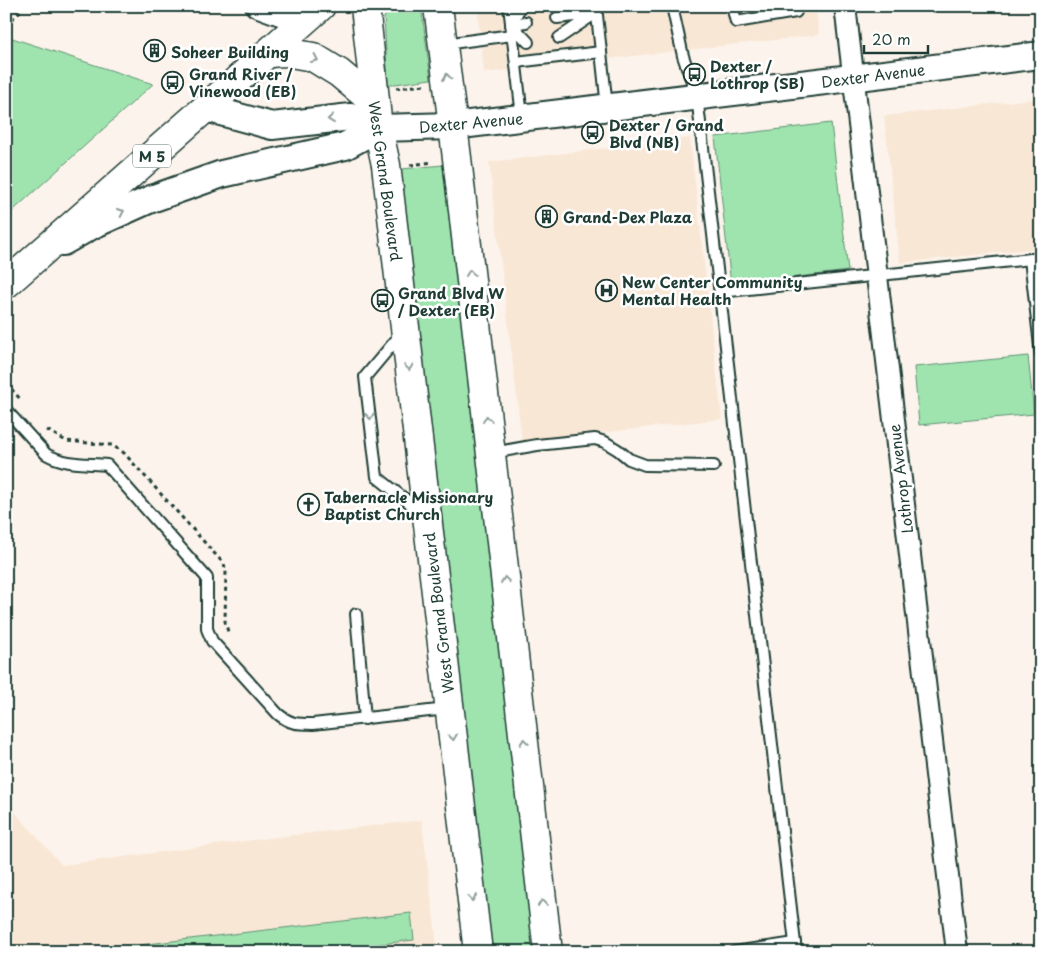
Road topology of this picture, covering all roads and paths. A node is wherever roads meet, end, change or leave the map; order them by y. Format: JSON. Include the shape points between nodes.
{"nodes":[{"id":1,"x":25,"y":6,"type":"edge"},
{"id":2,"x":256,"y":6,"type":"edge"},
{"id":3,"x":365,"y":6,"type":"edge"},
{"id":4,"x":438,"y":6,"type":"edge"},
{"id":5,"x":509,"y":6,"type":"edge"},
{"id":6,"x":521,"y":6,"type":"edge"},
{"id":7,"x":578,"y":6,"type":"edge"},
{"id":8,"x":672,"y":6,"type":"edge"},
{"id":9,"x":732,"y":6,"type":"edge"},
{"id":10,"x":844,"y":6,"type":"edge"},
{"id":11,"x":596,"y":10,"type":"edge"},
{"id":12,"x":796,"y":12,"type":"dead end"},
{"id":13,"x":312,"y":14,"type":"edge"},
{"id":14,"x":558,"y":18,"type":"dead end"},
{"id":15,"x":526,"y":22,"type":"dead end"},
{"id":16,"x":511,"y":24,"type":"junction"},
{"id":17,"x":6,"y":25,"type":"edge"},
{"id":18,"x":512,"y":35,"type":"junction"},
{"id":19,"x":559,"y":38,"type":"dead end"},
{"id":20,"x":528,"y":42,"type":"dead end"},
{"id":21,"x":443,"y":44,"type":"junction"},
{"id":22,"x":601,"y":52,"type":"junction"},
{"id":23,"x":268,"y":53,"type":"junction"},
{"id":24,"x":1041,"y":55,"type":"edge"},
{"id":25,"x":516,"y":62,"type":"junction"},
{"id":26,"x":853,"y":77,"type":"junction"},
{"id":27,"x":428,"y":85,"type":"dead end"},
{"id":28,"x":697,"y":96,"type":"junction"},
{"id":29,"x":381,"y":107,"type":"junction"},
{"id":30,"x":607,"y":107,"type":"junction"},
{"id":31,"x":206,"y":108,"type":"junction"},
{"id":32,"x":522,"y":117,"type":"junction"},
{"id":33,"x":452,"y":126,"type":"junction"},
{"id":34,"x":437,"y":162,"type":"dead end"},
{"id":35,"x":407,"y":165,"type":"dead end"},
{"id":36,"x":1041,"y":258,"type":"edge"},
{"id":37,"x":1030,"y":259,"type":"junction"},
{"id":38,"x":33,"y":260,"type":"junction"},
{"id":39,"x":876,"y":275,"type":"junction"},
{"id":40,"x":6,"y":284,"type":"edge"},
{"id":41,"x":720,"y":292,"type":"junction"},
{"id":42,"x":405,"y":329,"type":"junction"},
{"id":43,"x":1041,"y":355,"type":"edge"},
{"id":44,"x":6,"y":410,"type":"edge"},
{"id":45,"x":491,"y":453,"type":"junction"},
{"id":46,"x":714,"y":466,"type":"dead end"},
{"id":47,"x":427,"y":516,"type":"junction"},
{"id":48,"x":356,"y":614,"type":"dead end"},
{"id":49,"x":450,"y":709,"type":"junction"},
{"id":50,"x":365,"y":719,"type":"junction"},
{"id":51,"x":796,"y":947,"type":"edge"},
{"id":52,"x":478,"y":952,"type":"edge"},
{"id":53,"x":548,"y":952,"type":"edge"},
{"id":54,"x":734,"y":952,"type":"edge"},
{"id":55,"x":957,"y":952,"type":"edge"}],
"edges":[{"from":1,"to":17,"type":"path"},
{"from":2,"to":13,"type":"street"},
{"from":3,"to":29,"type":"main road","name":"West Grand Boulevard"},
{"from":4,"to":21,"type":"main road"},
{"from":5,"to":16,"type":"lane"},
{"from":6,"to":16,"type":"lane"},
{"from":7,"to":11,"type":"lane"},
{"from":8,"to":28,"type":"lane","via":[[683,56]]},
{"from":9,"to":12,"type":"lane","via":[[736,22]]},
{"from":10,"to":26,"type":"street","name":"Lothrop Avenue"},
{"from":11,"to":14,"type":"lane"},
{"from":11,"to":19,"type":"lane"},
{"from":11,"to":22,"type":"lane"},
{"from":13,"to":23,"type":"main road","number":"M 5"},
{"from":15,"to":16,"type":"lane"},
{"from":16,"to":18,"type":"lane"},
{"from":16,"to":20,"type":"lane"},
{"from":18,"to":21,"type":"lane"},
{"from":18,"to":25,"type":"lane"},
{"from":33,"to":21,"type":"main road","one_way":true},
{"from":22,"to":25,"type":"lane"},
{"from":22,"to":30,"type":"lane"},
{"from":23,"to":29,"type":"main road","one_way":true,"via":[[285,52],[313,57],[339,73]]},
{"from":23,"to":31,"type":"main road","number":"M 5"},
{"from":24,"to":26,"type":"street","name":"Dexter Avenue"},
{"from":25,"to":32,"type":"lane"},
{"from":26,"to":28,"type":"street","name":"Dexter Avenue"},
{"from":26,"to":39,"type":"street","name":"Lothrop Avenue"},
{"from":27,"to":29,"type":"path"},
{"from":28,"to":30,"type":"street","name":"Dexter Avenue"},
{"from":28,"to":41,"type":"lane"},
{"from":29,"to":31,"type":"street","name":"Dexter Avenue","one_way":true,"via":[[351,117],[272,126]]},
{"from":29,"to":33,"type":"street","name":"Dexter Avenue"},
{"from":38,"to":29,"type":"street","name":"Dexter Avenue","one_way":true,"via":[[93,225],[151,199],[222,174],[345,146]]},
{"from":29,"to":42,"type":"main road","name":"West Grand Boulevard"},
{"from":30,"to":32,"type":"street","name":"Dexter Avenue"},
{"from":31,"to":38,"type":"main road","number":"M 5"},
{"from":32,"to":33,"type":"street","name":"Dexter Avenue"},
{"from":45,"to":33,"type":"main road","one_way":true},
{"from":34,"to":35,"type":"path"},
{"from":36,"to":37,"type":"lane"},
{"from":37,"to":39,"type":"lane"},
{"from":37,"to":43,"type":"lane"},
{"from":38,"to":40,"type":"main road","number":"M 5"},
{"from":39,"to":41,"type":"lane"},
{"from":39,"to":55,"type":"street","name":"Lothrop Avenue"},
{"from":41,"to":51,"type":"lane"},
{"from":42,"to":47,"type":"main road","name":"West Grand Boulevard","one_way":true},
{"from":42,"to":47,"type":"lane","one_way":true,"via":[[366,377],[377,477]]},
{"from":44,"to":50,"type":"lane","via":[[53,459],[106,464],[117,476],[207,578],[207,629],[212,641],[278,714],[297,724]]},
{"from":45,"to":46,"type":"lane","via":[[595,439],[645,465]]},
{"from":53,"to":45,"type":"main road","one_way":true},
{"from":47,"to":49,"type":"main road","name":"West Grand Boulevard"},
{"from":48,"to":50,"type":"lane"},
{"from":49,"to":50,"type":"lane"},
{"from":49,"to":52,"type":"main road","name":"West Grand Boulevard","one_way":true},
{"from":51,"to":54,"type":"lane"}]}
